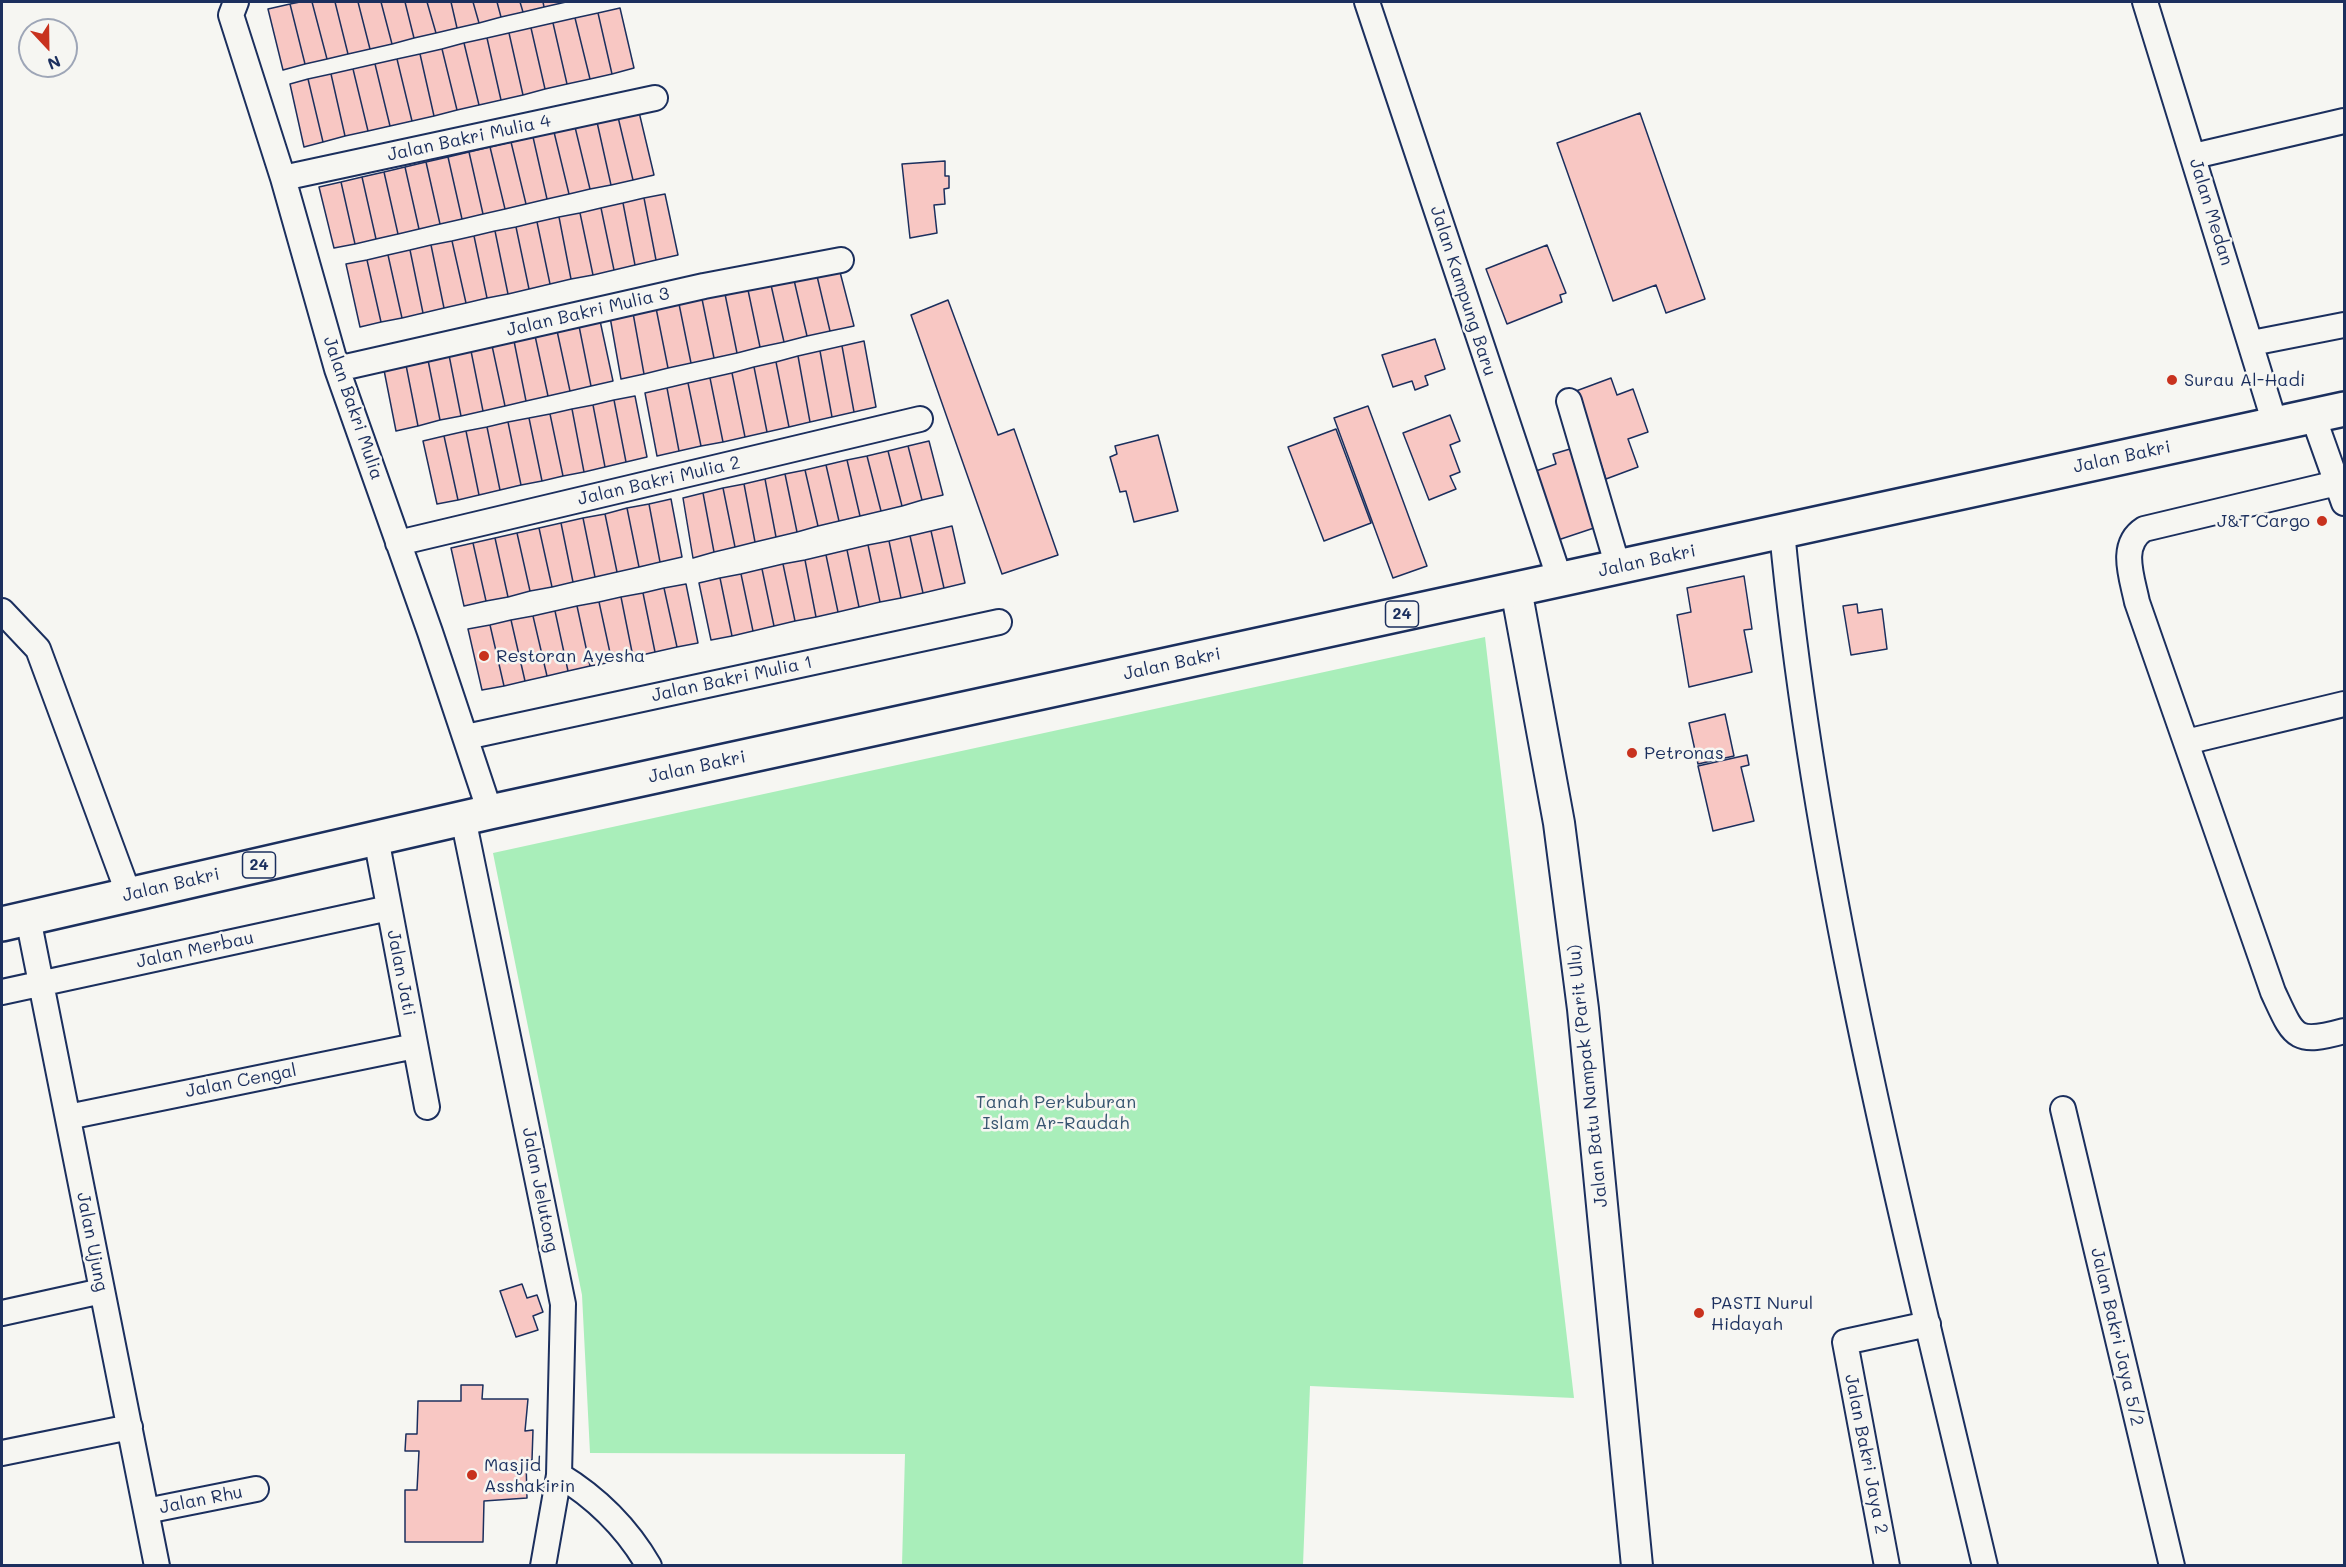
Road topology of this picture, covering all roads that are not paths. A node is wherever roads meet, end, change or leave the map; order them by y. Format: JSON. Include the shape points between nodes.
{"nodes":[{"id":1,"x":236,"y":2,"type":"edge"},
{"id":2,"x":1367,"y":2,"type":"edge"},
{"id":3,"x":2145,"y":2,"type":"edge"},
{"id":4,"x":655,"y":98,"type":"dead end"},
{"id":5,"x":2344,"y":121,"type":"edge"},
{"id":6,"x":2194,"y":156,"type":"junction"},
{"id":7,"x":283,"y":178,"type":"junction"},
{"id":8,"x":841,"y":260,"type":"dead end"},
{"id":9,"x":2344,"y":325,"type":"edge"},
{"id":10,"x":2252,"y":343,"type":"junction"},
{"id":11,"x":337,"y":369,"type":"junction"},
{"id":12,"x":1569,"y":401,"type":"dead end"},
{"id":13,"x":2344,"y":409,"type":"edge"},
{"id":14,"x":2313,"y":416,"type":"junction"},
{"id":15,"x":920,"y":419,"type":"dead end"},
{"id":16,"x":2275,"y":424,"type":"junction"},
{"id":17,"x":2341,"y":493,"type":"edge"},
{"id":18,"x":1782,"y":531,"type":"junction"},
{"id":19,"x":398,"y":543,"type":"junction"},
{"id":20,"x":1618,"y":567,"type":"junction"},
{"id":21,"x":1560,"y":580,"type":"junction"},
{"id":22,"x":1516,"y":589,"type":"junction"},
{"id":23,"x":2,"y":611,"type":"edge"},
{"id":24,"x":999,"y":622,"type":"dead end"},
{"id":25,"x":2344,"y":704,"type":"edge"},
{"id":26,"x":466,"y":737,"type":"junction"},
{"id":27,"x":2186,"y":742,"type":"junction"},
{"id":28,"x":477,"y":815,"type":"junction"},
{"id":29,"x":376,"y":838,"type":"junction"},
{"id":30,"x":129,"y":895,"type":"junction"},
{"id":31,"x":389,"y":908,"type":"junction"},
{"id":32,"x":15,"y":921,"type":"edge"},
{"id":33,"x":41,"y":984,"type":"junction"},
{"id":34,"x":2,"y":992,"type":"edge"},
{"id":35,"x":2344,"y":1031,"type":"edge"},
{"id":36,"x":415,"y":1046,"type":"junction"},
{"id":37,"x":427,"y":1107,"type":"dead end"},
{"id":38,"x":2063,"y":1109,"type":"dead end"},
{"id":39,"x":68,"y":1117,"type":"junction"},
{"id":40,"x":102,"y":1291,"type":"junction"},
{"id":41,"x":2,"y":1313,"type":"edge"},
{"id":42,"x":1928,"y":1324,"type":"junction"},
{"id":43,"x":130,"y":1427,"type":"junction"},
{"id":44,"x":2,"y":1453,"type":"edge"},
{"id":45,"x":559,"y":1475,"type":"junction"},
{"id":46,"x":256,"y":1490,"type":"dead end"},
{"id":47,"x":146,"y":1511,"type":"junction"},
{"id":48,"x":157,"y":1566,"type":"edge"},
{"id":49,"x":543,"y":1566,"type":"edge"},
{"id":50,"x":649,"y":1566,"type":"edge"},
{"id":51,"x":1637,"y":1566,"type":"edge"},
{"id":52,"x":1887,"y":1566,"type":"edge"},
{"id":53,"x":1985,"y":1566,"type":"edge"},
{"id":54,"x":2172,"y":1566,"type":"edge"}],
"edges":[{"from":1,"to":7,"type":"street","name":"Jalan Bakri Mulia","via":[[231,15]]},
{"from":2,"to":21,"type":"street","name":"Jalan Kampung Baru"},
{"from":3,"to":6,"type":"street","name":"Jalan Medan"},
{"from":4,"to":7,"type":"street","name":"Jalan Bakri Mulia 4"},
{"from":5,"to":6,"type":"street"},
{"from":6,"to":10,"type":"street","name":"Jalan Medan"},
{"from":7,"to":11,"type":"street","name":"Jalan Bakri Mulia"},
{"from":8,"to":11,"type":"street","name":"Jalan Bakri Mulia 3","via":[[704,286]]},
{"from":9,"to":10,"type":"street"},
{"from":10,"to":16,"type":"street","name":"Jalan Medan"},
{"from":11,"to":19,"type":"street","name":"Jalan Bakri Mulia"},
{"from":12,"to":20,"type":"street"},
{"from":13,"to":14,"type":"main road","name":"Jalan Bakri","number":"24"},
{"from":14,"to":16,"type":"main road","name":"Jalan Bakri","number":"24"},
{"from":14,"to":17,"type":"street"},
{"from":15,"to":19,"type":"street","name":"Jalan Bakri Mulia 2"},
{"from":16,"to":18,"type":"main road","name":"Jalan Bakri","number":"24"},
{"from":17,"to":27,"type":"street","via":[[2180,518],[2134,535],[2129,547],[2129,566]]},
{"from":18,"to":20,"type":"main road","name":"Jalan Bakri","number":"24"},
{"from":18,"to":42,"type":"street","via":[[1792,644],[1811,771],[1844,945]]},
{"from":19,"to":26,"type":"street","name":"Jalan Bakri Mulia"},
{"from":20,"to":21,"type":"main road","name":"Jalan Bakri","number":"24"},
{"from":21,"to":22,"type":"main road","name":"Jalan Bakri","number":"24"},
{"from":22,"to":28,"type":"main road","name":"Jalan Bakri","number":"24"},
{"from":22,"to":51,"type":"street","name":"Jalan Batu Nampak (Parit Ulu)","via":[[1558,823],[1583,1009]]},
{"from":23,"to":30,"type":"street","via":[[38,649]]},
{"from":24,"to":26,"type":"street","name":"Jalan Bakri Mulia 1"},
{"from":25,"to":27,"type":"street"},
{"from":26,"to":28,"type":"street","name":"Jalan Bakri Mulia"},
{"from":27,"to":35,"type":"street","via":[[2273,992],[2289,1026],[2313,1040]]},
{"from":28,"to":29,"type":"main road","name":"Jalan Bakri","number":"24"},
{"from":28,"to":45,"type":"street","name":"Jalan Jelutong","via":[[563,1304]]},
{"from":29,"to":30,"type":"main road","name":"Jalan Bakri","number":"24"},
{"from":29,"to":31,"type":"street","name":"Jalan Jati"},
{"from":30,"to":32,"type":"main road","name":"Jalan Bakri","number":"24"},
{"from":31,"to":33,"type":"street","name":"Jalan Merbau"},
{"from":31,"to":36,"type":"street","name":"Jalan Jati"},
{"from":32,"to":33,"type":"street","name":"Jalan Ujung"},
{"from":33,"to":34,"type":"street","name":"Jalan Merbau"},
{"from":33,"to":39,"type":"street","name":"Jalan Ujung"},
{"from":36,"to":37,"type":"street","name":"Jalan Jati"},
{"from":36,"to":39,"type":"street","name":"Jalan Cengal"},
{"from":38,"to":54,"type":"street","name":"Jalan Bakri Jaya 5/2"},
{"from":39,"to":40,"type":"street","name":"Jalan Ujung"},
{"from":40,"to":41,"type":"street"},
{"from":40,"to":43,"type":"street","name":"Jalan Ujung"},
{"from":42,"to":52,"type":"street","name":"Jalan Bakri Jaya 2","via":[[1845,1342]]},
{"from":42,"to":53,"type":"street"},
{"from":43,"to":44,"type":"street"},
{"from":43,"to":47,"type":"street","name":"Jalan Ujung"},
{"from":45,"to":49,"type":"street","name":"Jalan Jelutong"},
{"from":45,"to":50,"type":"street","via":[[602,1505]]},
{"from":46,"to":47,"type":"street","name":"Jalan Rhu"},
{"from":47,"to":48,"type":"street","name":"Jalan Ujung"}]}
